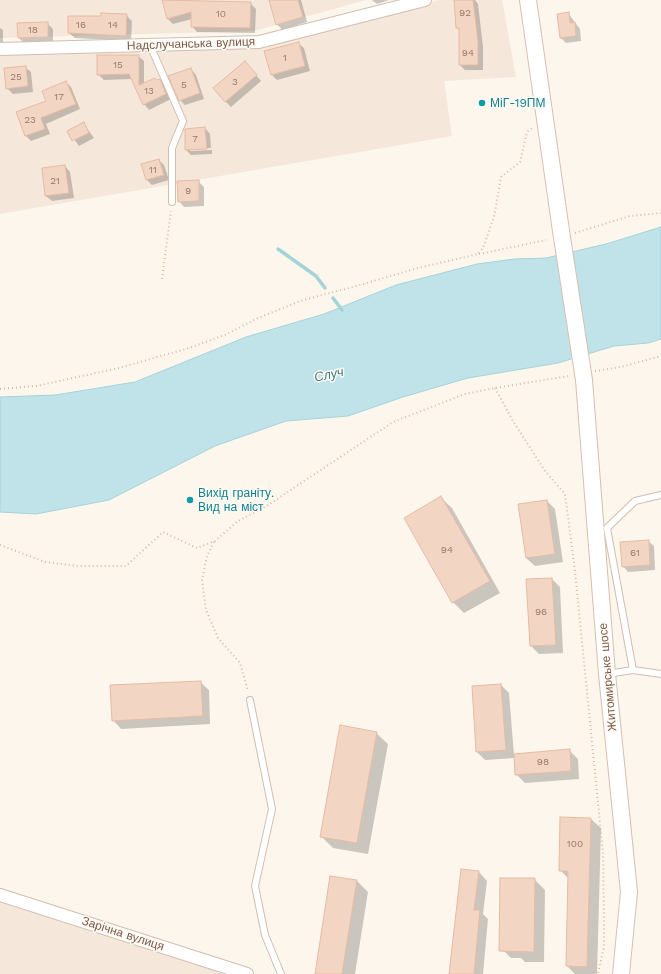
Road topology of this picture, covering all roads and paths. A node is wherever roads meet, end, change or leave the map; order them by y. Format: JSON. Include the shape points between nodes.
{"nodes":[{"id":1,"x":425,"y":0,"type":"edge"},
{"id":2,"x":528,"y":0,"type":"edge"},
{"id":3,"x":150,"y":45,"type":"junction"},
{"id":4,"x":0,"y":49,"type":"edge"},
{"id":5,"x":536,"y":124,"type":"dead end"},
{"id":6,"x":172,"y":202,"type":"joint"},
{"id":7,"x":661,"y":213,"type":"edge"},
{"id":8,"x":566,"y":232,"type":"junction"},
{"id":9,"x":546,"y":240,"type":"dead end"},
{"id":10,"x":478,"y":254,"type":"junction"},
{"id":11,"x":162,"y":279,"type":"dead end"},
{"id":12,"x":661,"y":356,"type":"edge"},
{"id":13,"x":582,"y":376,"type":"junction"},
{"id":14,"x":495,"y":388,"type":"junction"},
{"id":15,"x":0,"y":389,"type":"edge"},
{"id":16,"x":661,"y":495,"type":"edge"},
{"id":17,"x":215,"y":541,"type":"junction"},
{"id":18,"x":0,"y":545,"type":"edge"},
{"id":19,"x":633,"y":670,"type":"junction"},
{"id":20,"x":607,"y":674,"type":"junction"},
{"id":21,"x":661,"y":674,"type":"edge"},
{"id":22,"x":250,"y":700,"type":"joint"},
{"id":23,"x":0,"y":895,"type":"edge"},
{"id":24,"x":247,"y":974,"type":"edge"},
{"id":25,"x":281,"y":974,"type":"edge"},
{"id":26,"x":598,"y":974,"type":"edge"},
{"id":27,"x":621,"y":974,"type":"edge"}],
"edges":[{"from":1,"to":3,"type":"street","name":"Надслучанська вулиця","via":[[259,42]]},
{"from":2,"to":8,"type":"main road","name":"Житомирське шосе"},
{"from":3,"to":4,"type":"street","name":"Надслучанська вулиця"},
{"from":3,"to":6,"type":"lane","via":[[183,121],[172,148]]},
{"from":5,"to":10,"type":"path","via":[[527,132],[520,162],[501,178],[494,217],[483,248]]},
{"from":6,"to":11,"type":"path"},
{"from":7,"to":8,"type":"path","via":[[630,216]]},
{"from":8,"to":13,"type":"main road","name":"Житомирське шосе","bridge":true},
{"from":9,"to":10,"type":"path"},
{"from":10,"to":15,"type":"path","via":[[303,300],[189,348],[119,368],[36,386]]},
{"from":12,"to":13,"type":"path"},
{"from":13,"to":14,"type":"path"},
{"from":13,"to":20,"type":"main road","name":"Житомирське шосе"},
{"from":14,"to":17,"type":"path","via":[[465,394],[392,422],[265,507],[238,521]]},
{"from":14,"to":26,"type":"path","via":[[545,471],[565,494],[575,571],[602,853],[604,947]]},
{"from":16,"to":19,"type":"lane","via":[[635,501],[607,528]]},
{"from":17,"to":18,"type":"path","via":[[197,548],[163,532],[126,566],[78,566],[45,562]]},
{"from":17,"to":22,"type":"path","via":[[207,556],[202,580],[206,610],[218,638],[240,663]]},
{"from":19,"to":20,"type":"lane"},
{"from":19,"to":21,"type":"lane"},
{"from":20,"to":27,"type":"main road","name":"Житомирське шосе","via":[[629,892]]},
{"from":22,"to":25,"type":"lane","via":[[272,809],[255,886],[265,935]]},
{"from":23,"to":24,"type":"street","name":"Зарічна вулиця"}]}
